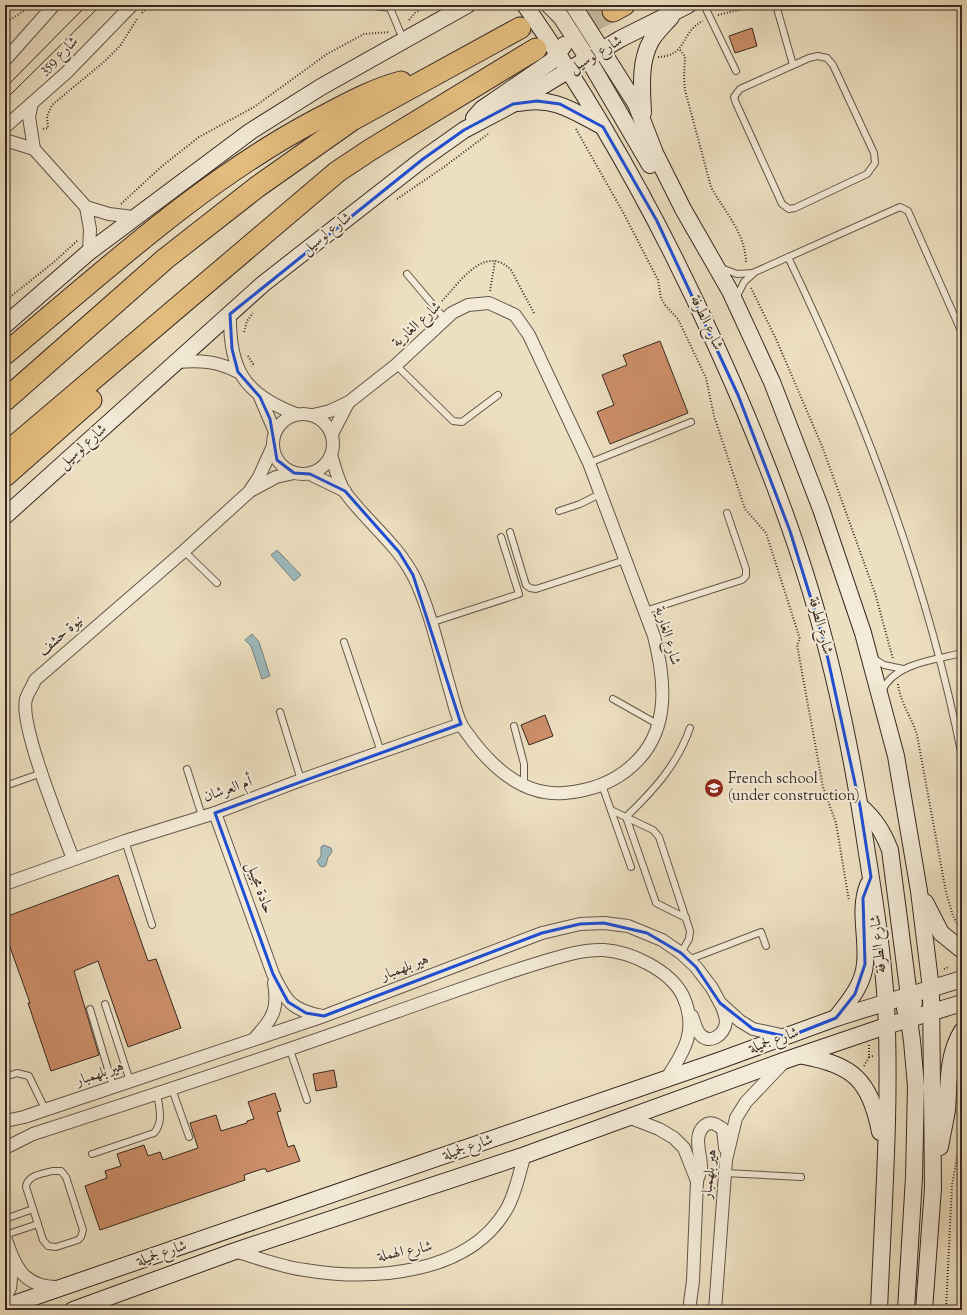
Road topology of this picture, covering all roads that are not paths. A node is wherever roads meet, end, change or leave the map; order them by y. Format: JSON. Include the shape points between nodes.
{"nodes":[{"id":1,"x":54,"y":5,"type":"edge"},
{"id":2,"x":132,"y":5,"type":"edge"},
{"id":3,"x":368,"y":5,"type":"edge"},
{"id":4,"x":451,"y":5,"type":"edge"},
{"id":5,"x":467,"y":5,"type":"edge"},
{"id":6,"x":525,"y":5,"type":"edge"},
{"id":7,"x":544,"y":5,"type":"edge"},
{"id":8,"x":549,"y":5,"type":"edge"},
{"id":9,"x":560,"y":5,"type":"edge"},
{"id":10,"x":704,"y":5,"type":"edge"},
{"id":11,"x":776,"y":5,"type":"edge"},
{"id":12,"x":390,"y":6,"type":"edge"},
{"id":13,"x":683,"y":7,"type":"edge"},
{"id":14,"x":571,"y":14,"type":"edge"},
{"id":15,"x":443,"y":18,"type":"junction"},
{"id":16,"x":520,"y":28,"type":"tunnel mouth"},
{"id":17,"x":401,"y":34,"type":"junction"},
{"id":18,"x":593,"y":35,"type":"junction"},
{"id":19,"x":620,"y":39,"type":"junction"},
{"id":20,"x":548,"y":48,"type":"junction"},
{"id":21,"x":602,"y":50,"type":"junction"},
{"id":22,"x":588,"y":59,"type":"junction"},
{"id":23,"x":5,"y":60,"type":"edge"},
{"id":24,"x":793,"y":65,"type":"junction"},
{"id":25,"x":569,"y":71,"type":"junction"},
{"id":26,"x":736,"y":71,"type":"dead end"},
{"id":27,"x":431,"y":77,"type":"junction"},
{"id":28,"x":32,"y":103,"type":"junction"},
{"id":29,"x":514,"y":104,"type":"junction"},
{"id":30,"x":643,"y":120,"type":"junction"},
{"id":31,"x":5,"y":127,"type":"edge"},
{"id":32,"x":603,"y":127,"type":"junction"},
{"id":33,"x":464,"y":130,"type":"junction"},
{"id":34,"x":5,"y":140,"type":"edge"},
{"id":35,"x":34,"y":148,"type":"junction"},
{"id":36,"x":337,"y":172,"type":"junction"},
{"id":37,"x":86,"y":207,"type":"junction"},
{"id":38,"x":683,"y":209,"type":"junction"},
{"id":39,"x":133,"y":217,"type":"junction"},
{"id":40,"x":89,"y":252,"type":"junction"},
{"id":41,"x":788,"y":257,"type":"junction"},
{"id":42,"x":714,"y":262,"type":"junction"},
{"id":43,"x":755,"y":272,"type":"junction"},
{"id":44,"x":407,"y":274,"type":"dead end"},
{"id":45,"x":735,"y":302,"type":"junction"},
{"id":46,"x":230,"y":314,"type":"junction"},
{"id":47,"x":445,"y":319,"type":"junction"},
{"id":48,"x":5,"y":324,"type":"edge"},
{"id":49,"x":962,"y":334,"type":"edge"},
{"id":50,"x":5,"y":354,"type":"edge"},
{"id":51,"x":177,"y":362,"type":"junction"},
{"id":52,"x":396,"y":365,"type":"junction"},
{"id":53,"x":238,"y":372,"type":"junction"},
{"id":54,"x":498,"y":395,"type":"dead end"},
{"id":55,"x":260,"y":397,"type":"junction"},
{"id":56,"x":5,"y":400,"type":"edge"},
{"id":57,"x":349,"y":402,"type":"junction"},
{"id":58,"x":296,"y":414,"type":"junction"},
{"id":59,"x":313,"y":415,"type":"junction"},
{"id":60,"x":691,"y":422,"type":"dead end"},
{"id":61,"x":275,"y":432,"type":"junction"},
{"id":62,"x":332,"y":434,"type":"junction"},
{"id":63,"x":273,"y":446,"type":"junction"},
{"id":64,"x":5,"y":454,"type":"edge"},
{"id":65,"x":331,"y":455,"type":"junction"},
{"id":66,"x":588,"y":463,"type":"junction"},
{"id":67,"x":294,"y":473,"type":"junction"},
{"id":68,"x":310,"y":474,"type":"junction"},
{"id":69,"x":5,"y":476,"type":"edge"},
{"id":70,"x":345,"y":491,"type":"junction"},
{"id":71,"x":249,"y":492,"type":"junction"},
{"id":72,"x":600,"y":494,"type":"junction"},
{"id":73,"x":559,"y":512,"type":"dead end"},
{"id":74,"x":727,"y":513,"type":"dead end"},
{"id":75,"x":5,"y":516,"type":"edge"},
{"id":76,"x":510,"y":532,"type":"dead end"},
{"id":77,"x":501,"y":537,"type":"dead end"},
{"id":78,"x":184,"y":551,"type":"junction"},
{"id":79,"x":625,"y":560,"type":"junction"},
{"id":80,"x":217,"y":583,"type":"dead end"},
{"id":81,"x":644,"y":611,"type":"junction"},
{"id":82,"x":430,"y":623,"type":"junction"},
{"id":83,"x":344,"y":642,"type":"dead end"},
{"id":84,"x":962,"y":653,"type":"edge"},
{"id":85,"x":868,"y":654,"type":"junction"},
{"id":86,"x":940,"y":659,"type":"junction"},
{"id":87,"x":902,"y":669,"type":"junction"},
{"id":88,"x":880,"y":696,"type":"junction"},
{"id":89,"x":612,"y":699,"type":"dead end"},
{"id":90,"x":280,"y":712,"type":"dead end"},
{"id":91,"x":461,"y":724,"type":"junction"},
{"id":92,"x":659,"y":725,"type":"junction"},
{"id":93,"x":514,"y":726,"type":"dead end"},
{"id":94,"x":690,"y":728,"type":"dead end"},
{"id":95,"x":381,"y":752,"type":"junction"},
{"id":96,"x":962,"y":758,"type":"edge"},
{"id":97,"x":187,"y":770,"type":"dead end"},
{"id":98,"x":42,"y":773,"type":"junction"},
{"id":99,"x":301,"y":780,"type":"junction"},
{"id":100,"x":602,"y":785,"type":"junction"},
{"id":101,"x":5,"y":786,"type":"edge"},
{"id":102,"x":524,"y":786,"type":"junction"},
{"id":103,"x":860,"y":806,"type":"junction"},
{"id":104,"x":611,"y":810,"type":"junction"},
{"id":105,"x":215,"y":813,"type":"junction"},
{"id":106,"x":202,"y":816,"type":"junction"},
{"id":107,"x":626,"y":817,"type":"junction"},
{"id":108,"x":125,"y":841,"type":"junction"},
{"id":109,"x":73,"y":859,"type":"junction"},
{"id":110,"x":630,"y":867,"type":"dead end"},
{"id":111,"x":871,"y":877,"type":"junction"},
{"id":112,"x":5,"y":884,"type":"edge"},
{"id":113,"x":919,"y":890,"type":"junction"},
{"id":114,"x":686,"y":918,"type":"junction"},
{"id":115,"x":152,"y":925,"type":"dead end"},
{"id":116,"x":766,"y":946,"type":"dead end"},
{"id":117,"x":962,"y":950,"type":"edge"},
{"id":118,"x":685,"y":956,"type":"junction"},
{"id":119,"x":273,"y":974,"type":"junction"},
{"id":120,"x":962,"y":979,"type":"edge"},
{"id":121,"x":931,"y":989,"type":"junction"},
{"id":122,"x":909,"y":996,"type":"junction"},
{"id":123,"x":886,"y":1002,"type":"junction"},
{"id":124,"x":720,"y":1003,"type":"junction"},
{"id":125,"x":962,"y":1003,"type":"edge"},
{"id":126,"x":105,"y":1004,"type":"dead end"},
{"id":127,"x":90,"y":1009,"type":"dead end"},
{"id":128,"x":689,"y":1010,"type":"junction"},
{"id":129,"x":931,"y":1012,"type":"junction"},
{"id":130,"x":324,"y":1016,"type":"junction"},
{"id":131,"x":836,"y":1018,"type":"junction"},
{"id":132,"x":909,"y":1019,"type":"junction"},
{"id":133,"x":886,"y":1026,"type":"junction"},
{"id":134,"x":962,"y":1031,"type":"edge"},
{"id":135,"x":788,"y":1037,"type":"junction"},
{"id":136,"x":254,"y":1039,"type":"junction"},
{"id":137,"x":290,"y":1050,"type":"junction"},
{"id":138,"x":801,"y":1056,"type":"junction"},
{"id":139,"x":786,"y":1060,"type":"junction"},
{"id":140,"x":5,"y":1077,"type":"edge"},
{"id":141,"x":666,"y":1079,"type":"junction"},
{"id":142,"x":130,"y":1081,"type":"junction"},
{"id":143,"x":113,"y":1086,"type":"junction"},
{"id":144,"x":172,"y":1089,"type":"junction"},
{"id":145,"x":157,"y":1094,"type":"junction"},
{"id":146,"x":307,"y":1100,"type":"dead end"},
{"id":147,"x":45,"y":1109,"type":"junction"},
{"id":148,"x":628,"y":1117,"type":"junction"},
{"id":149,"x":5,"y":1121,"type":"edge"},
{"id":150,"x":189,"y":1137,"type":"dead end"},
{"id":151,"x":5,"y":1148,"type":"edge"},
{"id":152,"x":92,"y":1154,"type":"dead end"},
{"id":153,"x":525,"y":1155,"type":"junction"},
{"id":154,"x":726,"y":1160,"type":"junction"},
{"id":155,"x":885,"y":1171,"type":"junction"},
{"id":156,"x":725,"y":1173,"type":"junction"},
{"id":157,"x":801,"y":1177,"type":"dead end"},
{"id":158,"x":697,"y":1181,"type":"junction"},
{"id":159,"x":933,"y":1188,"type":"junction"},
{"id":160,"x":33,"y":1208,"type":"junction"},
{"id":161,"x":5,"y":1219,"type":"edge"},
{"id":162,"x":38,"y":1224,"type":"junction"},
{"id":163,"x":5,"y":1236,"type":"edge"},
{"id":164,"x":235,"y":1251,"type":"junction"},
{"id":165,"x":13,"y":1260,"type":"junction"},
{"id":166,"x":68,"y":1287,"type":"junction"},
{"id":167,"x":5,"y":1298,"type":"edge"},
{"id":168,"x":5,"y":1307,"type":"edge"},
{"id":169,"x":73,"y":1310,"type":"edge"},
{"id":170,"x":689,"y":1310,"type":"edge"},
{"id":171,"x":715,"y":1310,"type":"edge"},
{"id":172,"x":879,"y":1310,"type":"edge"},
{"id":173,"x":906,"y":1310,"type":"edge"},
{"id":174,"x":924,"y":1310,"type":"edge"}],
"edges":[{"from":1,"to":23,"type":"street"},
{"from":2,"to":28,"type":"street","name":"شارع 359","via":[[66,73]]},
{"from":3,"to":12,"type":"lane"},
{"from":4,"to":15,"type":"main road"},
{"from":5,"to":15,"type":"main road"},
{"from":6,"to":20,"type":"main road","name":"شارع الطرفة"},
{"from":7,"to":20,"type":"main road"},
{"from":8,"to":14,"type":"main road","via":[[561,17]]},
{"from":9,"to":14,"type":"main road"},
{"from":10,"to":26,"type":"lane"},
{"from":11,"to":24,"type":"lane"},
{"from":12,"to":17,"type":"lane"},
{"from":13,"to":19,"type":"main road","name":"شارع لوسيل"},
{"from":13,"to":30,"type":"main road","via":[[656,34],[646,52],[642,75]]},
{"from":14,"to":18,"type":"main road","via":[[583,30]]},
{"from":14,"to":20,"type":"main road"},
{"from":14,"to":22,"type":"main road"},
{"from":15,"to":17,"type":"main road"},
{"from":16,"to":27,"type":"highway"},
{"from":17,"to":39,"type":"main road","via":[[251,131]]},
{"from":18,"to":19,"type":"main road"},
{"from":18,"to":21,"type":"main road"},
{"from":19,"to":21,"type":"main road","name":"شارع لوسيل"},
{"from":20,"to":25,"type":"main road","name":"شارع الطرفة"},
{"from":20,"to":33,"type":"main road","via":[[552,61],[482,109]]},
{"from":20,"to":36,"type":"highway","via":[[370,150]]},
{"from":21,"to":22,"type":"main road","name":"شارع لوسيل"},
{"from":21,"to":30,"type":"main road","via":[[636,104]]},
{"from":22,"to":25,"type":"main road","name":"شارع لوسيل"},
{"from":22,"to":38,"type":"main road","via":[[658,178]]},
{"from":24,"to":24,"type":"lane","via":[[740,89],[734,97],[782,204],[789,209],[868,174],[875,158],[827,58],[818,56]]},
{"from":25,"to":29,"type":"main road","name":"شارع لوسيل"},
{"from":25,"to":32,"type":"main road","name":"شارع الطرفة"},
{"from":27,"to":50,"type":"highway","via":[[399,82],[368,93],[256,154],[182,208]]},
{"from":27,"to":56,"type":"highway","via":[[352,120],[257,187],[165,259]]},
{"from":28,"to":31,"type":"street","name":"شارع 359"},
{"from":28,"to":35,"type":"street","via":[[29,117]]},
{"from":29,"to":32,"type":"main road","via":[[537,101],[560,104]]},
{"from":29,"to":33,"type":"main road","name":"شارع لوسيل"},
{"from":30,"to":38,"type":"main road","via":[[655,153]]},
{"from":32,"to":103,"type":"main road","name":"شارع الطرفة","via":[[657,221],[700,310],[766,462],[807,581],[824,641]]},
{"from":33,"to":46,"type":"main road","name":"شارع لوسيل","via":[[343,220]]},
{"from":34,"to":35,"type":"street"},
{"from":35,"to":37,"type":"street"},
{"from":36,"to":64,"type":"highway"},
{"from":36,"to":69,"type":"highway","via":[[297,215]]},
{"from":37,"to":39,"type":"street"},
{"from":37,"to":40,"type":"street","via":[[90,229]]},
{"from":38,"to":42,"type":"main road"},
{"from":39,"to":40,"type":"main road"},
{"from":40,"to":48,"type":"main road"},
{"from":41,"to":43,"type":"lane"},
{"from":41,"to":49,"type":"lane","via":[[896,208],[903,208],[908,211]]},
{"from":41,"to":86,"type":"lane","via":[[829,344],[874,454],[916,575]]},
{"from":42,"to":43,"type":"lane","via":[[729,272]]},
{"from":42,"to":45,"type":"main road"},
{"from":43,"to":45,"type":"lane","via":[[744,282]]},
{"from":44,"to":47,"type":"lane"},
{"from":45,"to":85,"type":"main road","via":[[772,382],[821,509]]},
{"from":46,"to":51,"type":"main road","name":"شارع لوسيل"},
{"from":46,"to":53,"type":"street","via":[[230,338]]},
{"from":47,"to":52,"type":"street","name":"شارع الغارية"},
{"from":47,"to":66,"type":"street","name":"شارع الغارية","via":[[468,305],[489,303],[515,315],[529,335]]},
{"from":51,"to":53,"type":"street","via":[[213,362]]},
{"from":51,"to":75,"type":"main road","name":"شارع لوسيل"},
{"from":52,"to":54,"type":"lane","via":[[453,421],[462,422]]},
{"from":52,"to":57,"type":"street","name":"شارع الغارية"},
{"from":53,"to":55,"type":"street"},
{"from":55,"to":58,"type":"street"},
{"from":55,"to":61,"type":"street"},
{"from":57,"to":59,"type":"street","name":"شارع الغارية","via":[[330,411]]},
{"from":57,"to":62,"type":"street","name":"شارع الغارية"},
{"from":58,"to":59,"type":"street"},
{"from":58,"to":61,"type":"street","via":[[287,418]]},
{"from":59,"to":62,"type":"street","via":[[324,422]]},
{"from":60,"to":66,"type":"lane"},
{"from":61,"to":63,"type":"street"},
{"from":62,"to":65,"type":"street","via":[[334,441]]},
{"from":63,"to":67,"type":"street","via":[[277,460]]},
{"from":63,"to":71,"type":"street","name":"نيوة حشف"},
{"from":65,"to":68,"type":"street","via":[[325,465]]},
{"from":65,"to":70,"type":"street","name":"شارع الغارية"},
{"from":66,"to":72,"type":"street","name":"شارع الغارية"},
{"from":67,"to":68,"type":"street"},
{"from":67,"to":71,"type":"street","name":"نيوة حشف","via":[[276,477]]},
{"from":68,"to":70,"type":"street","name":"شارع الغارية"},
{"from":70,"to":82,"type":"street","name":"شارع الغارية","via":[[402,558],[413,575]]},
{"from":71,"to":78,"type":"street","name":"نيوة حشف"},
{"from":72,"to":73,"type":"lane"},
{"from":72,"to":79,"type":"street","name":"شارع الغارية"},
{"from":74,"to":81,"type":"lane","via":[[746,576],[742,580]]},
{"from":76,"to":79,"type":"lane","via":[[526,586],[530,588],[536,589]]},
{"from":77,"to":82,"type":"lane","via":[[519,594]]},
{"from":78,"to":80,"type":"lane"},
{"from":78,"to":98,"type":"street","name":"نيوة حشف","via":[[35,680],[26,699],[27,722]]},
{"from":79,"to":81,"type":"street","name":"شارع الغارية"},
{"from":81,"to":92,"type":"street","name":"شارع الغارية","via":[[654,636],[662,672],[663,691]]},
{"from":82,"to":91,"type":"street","name":"شارع الغارية"},
{"from":83,"to":95,"type":"lane"},
{"from":84,"to":86,"type":"lane"},
{"from":85,"to":87,"type":"lane","via":[[884,665]]},
{"from":85,"to":88,"type":"main road"},
{"from":86,"to":87,"type":"lane"},
{"from":86,"to":96,"type":"lane"},
{"from":87,"to":88,"type":"lane","via":[[891,677]]},
{"from":88,"to":113,"type":"main road","via":[[896,756]]},
{"from":89,"to":92,"type":"lane"},
{"from":90,"to":99,"type":"lane"},
{"from":91,"to":95,"type":"street","name":"أم العرشان"},
{"from":91,"to":102,"type":"street","name":"شارع الغارية","via":[[495,768]]},
{"from":92,"to":100,"type":"street","name":"شارع الغارية","via":[[649,747],[634,764]]},
{"from":93,"to":102,"type":"lane","via":[[524,764]]},
{"from":94,"to":107,"type":"lane","via":[[673,766],[651,793]]},
{"from":95,"to":99,"type":"street","name":"أم العرشان"},
{"from":97,"to":106,"type":"lane"},
{"from":98,"to":101,"type":"lane"},
{"from":98,"to":109,"type":"street","name":"نيوة حشف"},
{"from":99,"to":105,"type":"street","name":"أم العرشان"},
{"from":100,"to":102,"type":"street","name":"شارع الغارية","via":[[554,794]]},
{"from":100,"to":104,"type":"lane"},
{"from":103,"to":111,"type":"main road","name":"شارع الطرفة"},
{"from":103,"to":122,"type":"main road","via":[[884,833],[890,850]]},
{"from":104,"to":107,"type":"lane"},
{"from":104,"to":110,"type":"lane"},
{"from":105,"to":106,"type":"street","name":"أم العرشان"},
{"from":105,"to":119,"type":"street","name":"حادة مجيبل"},
{"from":106,"to":108,"type":"street","name":"أم العرشان"},
{"from":107,"to":114,"type":"lane","via":[[656,902]]},
{"from":107,"to":114,"type":"lane","via":[[657,834]]},
{"from":108,"to":109,"type":"street","name":"أم العرشان"},
{"from":108,"to":115,"type":"lane"},
{"from":109,"to":112,"type":"street","name":"أم العرشان"},
{"from":111,"to":123,"type":"main road","name":"شارع الطرفة"},
{"from":111,"to":131,"type":"main road","via":[[863,898],[865,964],[855,994]]},
{"from":113,"to":117,"type":"main road","via":[[941,933]]},
{"from":113,"to":121,"type":"main road"},
{"from":114,"to":118,"type":"lane","via":[[691,933]]},
{"from":116,"to":118,"type":"lane","via":[[761,932]]},
{"from":118,"to":124,"type":"street","name":"هير بلهمبار","via":[[712,988]]},
{"from":118,"to":130,"type":"street","name":"هير بلهمبار","via":[[662,940],[628,926],[580,924],[542,933]]},
{"from":119,"to":130,"type":"street","name":"حادة مجيبل","via":[[288,1002],[306,1013]]},
{"from":119,"to":136,"type":"street","name":"حادة مجيبل","via":[[276,996],[274,1014]]},
{"from":120,"to":121,"type":"main road","name":"شارع لجميلة"},
{"from":121,"to":122,"type":"main road","name":"شارع لجميلة"},
{"from":121,"to":129,"type":"main road"},
{"from":122,"to":123,"type":"main road","name":"شارع لجميلة"},
{"from":122,"to":129,"type":"main road","via":[[916,1005]]},
{"from":123,"to":131,"type":"main road","name":"شارع لجميلة"},
{"from":123,"to":132,"type":"main road","via":[[896,1002],[903,1006]]},
{"from":123,"to":133,"type":"main road","name":"شارع الطرفة"},
{"from":124,"to":128,"type":"street","via":[[726,1024],[724,1031],[713,1039],[700,1034]]},
{"from":124,"to":135,"type":"street","name":"هير بلهمبار","via":[[753,1029]]},
{"from":125,"to":129,"type":"main road","name":"شارع لجميلة"},
{"from":126,"to":142,"type":"lane"},
{"from":127,"to":143,"type":"lane"},
{"from":128,"to":137,"type":"street","via":[[681,992],[661,972],[646,962],[627,954],[603,950],[576,952],[516,970]]},
{"from":128,"to":141,"type":"street","via":[[690,1032],[679,1060]]},
{"from":129,"to":132,"type":"main road","name":"شارع لجميلة"},
{"from":129,"to":159,"type":"main road"},
{"from":130,"to":136,"type":"street","name":"هير بلهمبار"},
{"from":131,"to":135,"type":"main road","name":"شارع لجميلة"},
{"from":132,"to":133,"type":"main road","name":"شارع لجميلة"},
{"from":132,"to":173,"type":"main road","via":[[914,1054],[915,1111],[914,1178]]},
{"from":133,"to":138,"type":"main road","name":"شارع لجميلة"},
{"from":133,"to":155,"type":"main road","name":"شارع الطرفة"},
{"from":134,"to":159,"type":"main road","via":[[953,1049],[948,1075],[946,1111]]},
{"from":135,"to":141,"type":"main road","name":"شارع لجميلة"},
{"from":136,"to":142,"type":"street","name":"هير بلهمبار"},
{"from":137,"to":144,"type":"street"},
{"from":137,"to":146,"type":"lane"},
{"from":138,"to":139,"type":"main road","name":"شارع لجميلة"},
{"from":138,"to":155,"type":"main road","via":[[842,1066],[860,1081],[874,1108]]},
{"from":139,"to":148,"type":"main road","name":"شارع لجميلة"},
{"from":139,"to":154,"type":"street","name":"هير بلهمبار","via":[[746,1102],[736,1118]]},
{"from":140,"to":147,"type":"lane","via":[[18,1072],[29,1076]]},
{"from":141,"to":166,"type":"main road","name":"شارع لجميلة"},
{"from":142,"to":143,"type":"street","name":"هير بلهمبار"},
{"from":143,"to":147,"type":"street","name":"هير بلهمبار"},
{"from":144,"to":145,"type":"street"},
{"from":144,"to":150,"type":"lane"},
{"from":145,"to":151,"type":"street","via":[[33,1134]]},
{"from":145,"to":152,"type":"lane","via":[[160,1122],[154,1133]]},
{"from":147,"to":149,"type":"street","name":"هير بلهمبار"},
{"from":148,"to":153,"type":"main road","name":"شارع لجميلة"},
{"from":148,"to":158,"type":"street","name":"هير بلهمبار","via":[[674,1138],[684,1148]]},
{"from":153,"to":164,"type":"main road","name":"شارع لجميلة"},
{"from":153,"to":164,"type":"street","name":"شارع الهملة","via":[[506,1210],[483,1238],[458,1255],[424,1267],[376,1275],[336,1274],[304,1270]]},
{"from":154,"to":156,"type":"street","name":"هير بلهمبار"},
{"from":154,"to":158,"type":"street","via":[[723,1129],[716,1124],[707,1124],[700,1130],[698,1139],[701,1168]]},
{"from":155,"to":172,"type":"main road","name":"شارع الطرفة"},
{"from":156,"to":157,"type":"lane"},
{"from":156,"to":171,"type":"street","name":"هير بلهمبار"},
{"from":158,"to":170,"type":"street","name":"هير بلهمبار","via":[[693,1281]]},
{"from":159,"to":174,"type":"main road"},
{"from":160,"to":161,"type":"lane"},
{"from":160,"to":162,"type":"lane"},
{"from":160,"to":162,"type":"lane","via":[[26,1187],[28,1180],[52,1171],[61,1171],[66,1177],[83,1234],[78,1240],[51,1247],[45,1244]]},
{"from":162,"to":163,"type":"lane"},
{"from":163,"to":165,"type":"street"},
{"from":164,"to":169,"type":"main road","name":"شارع لجميلة"},
{"from":165,"to":166,"type":"street","via":[[22,1274],[38,1285]]},
{"from":165,"to":167,"type":"street","via":[[10,1288]]},
{"from":166,"to":168,"type":"main road","name":"شارع لجميلة"}]}
